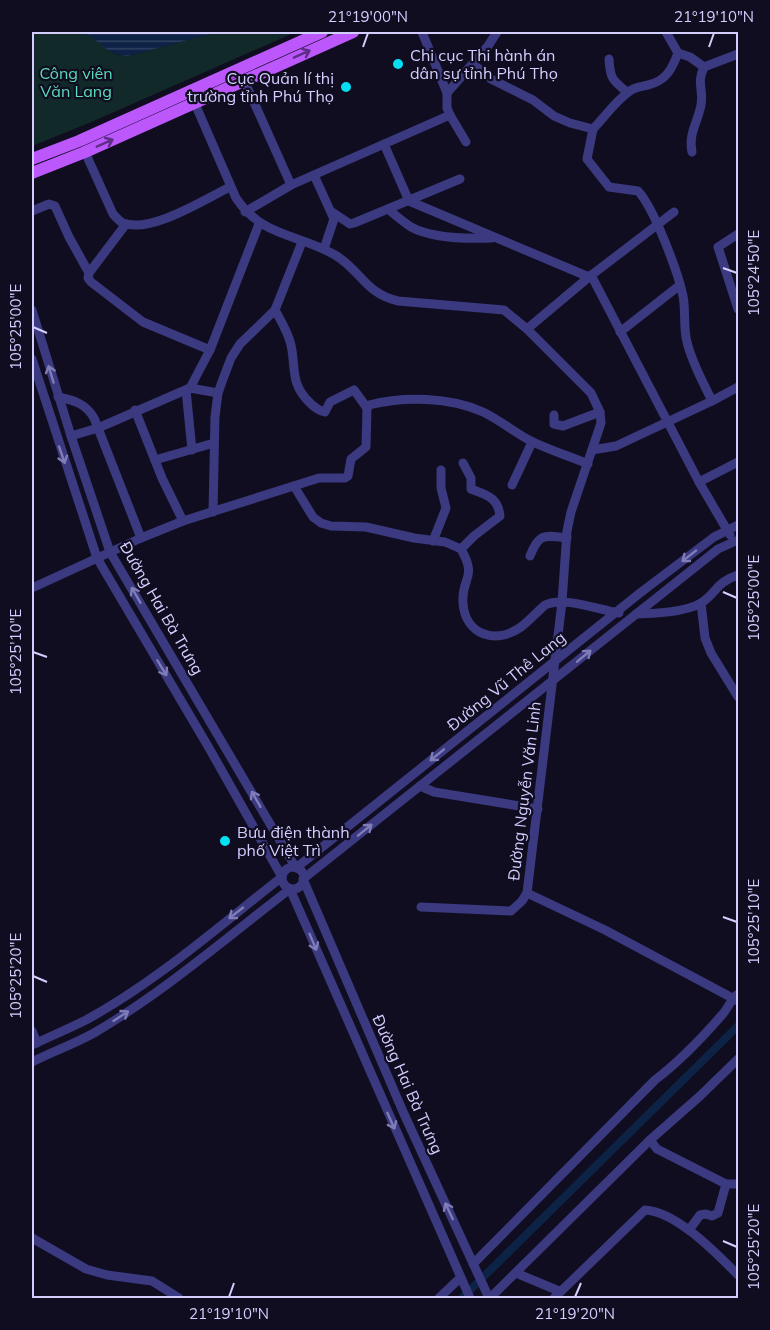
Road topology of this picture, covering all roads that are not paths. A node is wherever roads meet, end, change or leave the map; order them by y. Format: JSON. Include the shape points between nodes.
{"nodes":[{"id":1,"x":322,"y":32,"type":"edge"},
{"id":2,"x":353,"y":32,"type":"edge"},
{"id":3,"x":422,"y":32,"type":"edge"},
{"id":4,"x":497,"y":32,"type":"edge"},
{"id":5,"x":666,"y":32,"type":"edge"},
{"id":6,"x":678,"y":53,"type":"junction"},
{"id":7,"x":738,"y":54,"type":"edge"},
{"id":8,"x":609,"y":58,"type":"dead end"},
{"id":9,"x":473,"y":64,"type":"junction"},
{"id":10,"x":704,"y":67,"type":"junction"},
{"id":11,"x":244,"y":80,"type":"junction"},
{"id":12,"x":189,"y":90,"type":"junction"},
{"id":13,"x":627,"y":92,"type":"junction"},
{"id":14,"x":447,"y":93,"type":"junction"},
{"id":15,"x":195,"y":102,"type":"junction"},
{"id":16,"x":450,"y":115,"type":"junction"},
{"id":17,"x":593,"y":129,"type":"junction"},
{"id":18,"x":466,"y":142,"type":"dead end"},
{"id":19,"x":384,"y":144,"type":"junction"},
{"id":20,"x":85,"y":152,"type":"junction"},
{"id":21,"x":692,"y":152,"type":"dead end"},
{"id":22,"x":32,"y":159,"type":"edge"},
{"id":23,"x":32,"y":173,"type":"edge"},
{"id":24,"x":314,"y":175,"type":"junction"},
{"id":25,"x":460,"y":179,"type":"dead end"},
{"id":26,"x":291,"y":185,"type":"junction"},
{"id":27,"x":230,"y":187,"type":"junction"},
{"id":28,"x":409,"y":201,"type":"junction"},
{"id":29,"x":388,"y":209,"type":"junction"},
{"id":30,"x":32,"y":212,"type":"edge"},
{"id":31,"x":245,"y":212,"type":"junction"},
{"id":32,"x":332,"y":212,"type":"junction"},
{"id":33,"x":674,"y":212,"type":"dead end"},
{"id":34,"x":126,"y":224,"type":"junction"},
{"id":35,"x":259,"y":224,"type":"junction"},
{"id":36,"x":657,"y":226,"type":"junction"},
{"id":37,"x":738,"y":234,"type":"edge"},
{"id":38,"x":496,"y":237,"type":"junction"},
{"id":39,"x":302,"y":242,"type":"junction"},
{"id":40,"x":324,"y":249,"type":"junction"},
{"id":41,"x":89,"y":273,"type":"junction"},
{"id":42,"x":590,"y":276,"type":"junction"},
{"id":43,"x":680,"y":285,"type":"junction"},
{"id":44,"x":738,"y":309,"type":"edge"},
{"id":45,"x":32,"y":310,"type":"edge"},
{"id":46,"x":275,"y":310,"type":"junction"},
{"id":47,"x":527,"y":329,"type":"junction"},
{"id":48,"x":620,"y":332,"type":"junction"},
{"id":49,"x":210,"y":350,"type":"junction"},
{"id":50,"x":32,"y":359,"type":"edge"},
{"id":51,"x":738,"y":387,"type":"edge"},
{"id":52,"x":188,"y":389,"type":"junction"},
{"id":53,"x":218,"y":393,"type":"junction"},
{"id":54,"x":58,"y":397,"type":"junction"},
{"id":55,"x":712,"y":401,"type":"junction"},
{"id":56,"x":367,"y":408,"type":"junction"},
{"id":57,"x":135,"y":410,"type":"junction"},
{"id":58,"x":600,"y":412,"type":"junction"},
{"id":59,"x":555,"y":415,"type":"dead end"},
{"id":60,"x":667,"y":422,"type":"junction"},
{"id":61,"x":98,"y":428,"type":"junction"},
{"id":62,"x":71,"y":436,"type":"junction"},
{"id":63,"x":532,"y":442,"type":"junction"},
{"id":64,"x":214,"y":443,"type":"junction"},
{"id":65,"x":192,"y":450,"type":"junction"},
{"id":66,"x":592,"y":450,"type":"junction"},
{"id":67,"x":155,"y":460,"type":"junction"},
{"id":68,"x":738,"y":462,"type":"edge"},
{"id":69,"x":463,"y":463,"type":"dead end"},
{"id":70,"x":588,"y":464,"type":"junction"},
{"id":71,"x":441,"y":470,"type":"dead end"},
{"id":72,"x":699,"y":482,"type":"junction"},
{"id":73,"x":513,"y":485,"type":"dead end"},
{"id":74,"x":294,"y":486,"type":"junction"},
{"id":75,"x":213,"y":512,"type":"junction"},
{"id":76,"x":183,"y":521,"type":"junction"},
{"id":77,"x":738,"y":525,"type":"edge"},
{"id":78,"x":727,"y":530,"type":"junction"},
{"id":79,"x":141,"y":538,"type":"junction"},
{"id":80,"x":567,"y":538,"type":"junction"},
{"id":81,"x":433,"y":541,"type":"junction"},
{"id":82,"x":736,"y":541,"type":"edge"},
{"id":83,"x":461,"y":549,"type":"junction"},
{"id":84,"x":110,"y":552,"type":"junction"},
{"id":85,"x":530,"y":556,"type":"dead end"},
{"id":86,"x":97,"y":558,"type":"junction"},
{"id":87,"x":738,"y":575,"type":"edge"},
{"id":88,"x":32,"y":588,"type":"edge"},
{"id":89,"x":562,"y":602,"type":"junction"},
{"id":90,"x":701,"y":603,"type":"junction"},
{"id":91,"x":616,"y":613,"type":"junction"},
{"id":92,"x":637,"y":614,"type":"junction"},
{"id":93,"x":554,"y":662,"type":"junction"},
{"id":94,"x":552,"y":682,"type":"junction"},
{"id":95,"x":738,"y":697,"type":"edge"},
{"id":96,"x":420,"y":786,"type":"junction"},
{"id":97,"x":538,"y":809,"type":"junction"},
{"id":98,"x":296,"y":868,"type":"junction"},
{"id":99,"x":282,"y":877,"type":"junction"},
{"id":100,"x":303,"y":879,"type":"junction"},
{"id":101,"x":290,"y":889,"type":"junction"},
{"id":102,"x":527,"y":893,"type":"junction"},
{"id":103,"x":421,"y":907,"type":"dead end"},
{"id":104,"x":736,"y":998,"type":"edge"},
{"id":105,"x":88,"y":1018,"type":"junction"},
{"id":106,"x":32,"y":1030,"type":"edge"},
{"id":107,"x":96,"y":1031,"type":"junction"},
{"id":108,"x":34,"y":1044,"type":"edge"},
{"id":109,"x":738,"y":1059,"type":"edge"},
{"id":110,"x":32,"y":1062,"type":"edge"},
{"id":111,"x":650,"y":1140,"type":"junction"},
{"id":112,"x":726,"y":1184,"type":"junction"},
{"id":113,"x":738,"y":1184,"type":"edge"},
{"id":114,"x":689,"y":1230,"type":"junction"},
{"id":115,"x":32,"y":1238,"type":"edge"},
{"id":116,"x":467,"y":1251,"type":"junction"},
{"id":117,"x":452,"y":1259,"type":"junction"},
{"id":118,"x":473,"y":1264,"type":"junction"},
{"id":119,"x":516,"y":1274,"type":"junction"},
{"id":120,"x":738,"y":1275,"type":"edge"},
{"id":121,"x":460,"y":1278,"type":"junction"},
{"id":122,"x":557,"y":1295,"type":"edge"},
{"id":123,"x":178,"y":1299,"type":"edge"},
{"id":124,"x":439,"y":1299,"type":"edge"},
{"id":125,"x":470,"y":1299,"type":"edge"},
{"id":126,"x":489,"y":1299,"type":"edge"}],
"edges":[{"from":1,"to":12,"type":"main road"},
{"from":11,"to":2,"type":"main road","one_way":true},
{"from":3,"to":14,"type":"street"},
{"from":4,"to":9,"type":"street"},
{"from":5,"to":6,"type":"street"},
{"from":6,"to":10,"type":"street"},
{"from":6,"to":13,"type":"street","via":[[667,76]]},
{"from":7,"to":10,"type":"street"},
{"from":8,"to":13,"type":"street","via":[[613,80]]},
{"from":9,"to":14,"type":"street"},
{"from":9,"to":17,"type":"street","via":[[554,116]]},
{"from":10,"to":21,"type":"street","via":[[699,81],[701,104],[690,142]]},
{"from":11,"to":15,"type":"main road"},
{"from":11,"to":26,"type":"street"},
{"from":12,"to":15,"type":"street"},
{"from":12,"to":22,"type":"main road"},
{"from":13,"to":17,"type":"street"},
{"from":14,"to":16,"type":"street"},
{"from":20,"to":15,"type":"main road","one_way":true},
{"from":15,"to":27,"type":"street"},
{"from":16,"to":18,"type":"street"},
{"from":16,"to":19,"type":"street"},
{"from":17,"to":36,"type":"street","via":[[587,153],[590,163],[609,187],[638,191]]},
{"from":19,"to":24,"type":"street"},
{"from":19,"to":28,"type":"street"},
{"from":20,"to":23,"type":"main road"},
{"from":20,"to":34,"type":"street","via":[[113,213]]},
{"from":24,"to":26,"type":"street"},
{"from":24,"to":32,"type":"street"},
{"from":25,"to":28,"type":"street"},
{"from":26,"to":31,"type":"street"},
{"from":27,"to":31,"type":"street"},
{"from":27,"to":34,"type":"street","via":[[157,222]]},
{"from":28,"to":29,"type":"street"},
{"from":28,"to":38,"type":"street"},
{"from":29,"to":32,"type":"street","via":[[350,224]]},
{"from":29,"to":38,"type":"street","via":[[423,232],[469,239]]},
{"from":30,"to":41,"type":"street","via":[[49,204],[55,206]]},
{"from":31,"to":35,"type":"street"},
{"from":32,"to":40,"type":"street","via":[[333,225]]},
{"from":33,"to":36,"type":"street"},
{"from":34,"to":41,"type":"street"},
{"from":35,"to":39,"type":"street"},
{"from":35,"to":49,"type":"street"},
{"from":36,"to":42,"type":"street"},
{"from":36,"to":43,"type":"street"},
{"from":37,"to":44,"type":"street","via":[[718,247]]},
{"from":38,"to":42,"type":"street"},
{"from":39,"to":40,"type":"street"},
{"from":39,"to":46,"type":"street"},
{"from":40,"to":47,"type":"street","via":[[338,256],[384,297],[504,310]]},
{"from":41,"to":49,"type":"street","via":[[91,282],[143,322]]},
{"from":42,"to":47,"type":"street"},
{"from":42,"to":48,"type":"street"},
{"from":43,"to":48,"type":"street"},
{"from":43,"to":55,"type":"street","via":[[692,360]]},
{"from":54,"to":45,"type":"street","name":"Đường Hai Bà Trưng","one_way":true},
{"from":46,"to":53,"type":"street","via":[[240,344]]},
{"from":46,"to":56,"type":"street","via":[[291,346],[294,380],[310,403],[325,412],[330,402],[354,390]]},
{"from":47,"to":58,"type":"street","via":[[591,393]]},
{"from":48,"to":60,"type":"street"},
{"from":49,"to":52,"type":"street"},
{"from":50,"to":86,"type":"street","name":"Đường Hai Bà Trưng","one_way":true},
{"from":51,"to":55,"type":"street"},
{"from":52,"to":53,"type":"street"},
{"from":52,"to":57,"type":"street"},
{"from":52,"to":65,"type":"street"},
{"from":53,"to":64,"type":"street"},
{"from":54,"to":61,"type":"street","via":[[85,406]]},
{"from":54,"to":62,"type":"street","name":"Đường Hai Bà Trưng"},
{"from":55,"to":60,"type":"street"},
{"from":56,"to":63,"type":"street","via":[[390,400],[468,407]]},
{"from":56,"to":74,"type":"street","via":[[366,447],[351,459],[348,476],[319,478]]},
{"from":57,"to":61,"type":"street"},
{"from":57,"to":67,"type":"street"},
{"from":58,"to":59,"type":"street","via":[[563,426],[554,424]]},
{"from":58,"to":66,"type":"street","name":"Đường Nguyễn Văn Linh","via":[[601,423]]},
{"from":60,"to":66,"type":"street","via":[[616,446]]},
{"from":60,"to":72,"type":"street"},
{"from":61,"to":62,"type":"street"},
{"from":61,"to":79,"type":"street"},
{"from":62,"to":84,"type":"street","name":"Đường Hai Bà Trưng"},
{"from":63,"to":70,"type":"street"},
{"from":63,"to":73,"type":"street"},
{"from":64,"to":65,"type":"street"},
{"from":64,"to":75,"type":"street"},
{"from":65,"to":67,"type":"street"},
{"from":66,"to":70,"type":"street","name":"Đường Nguyễn Văn Linh"},
{"from":67,"to":76,"type":"street"},
{"from":68,"to":72,"type":"street"},
{"from":69,"to":83,"type":"street","via":[[471,478],[471,489],[491,497],[500,516]]},
{"from":70,"to":80,"type":"street","name":"Đường Nguyễn Văn Linh","via":[[571,512]]},
{"from":71,"to":81,"type":"street","via":[[446,508]]},
{"from":72,"to":78,"type":"street"},
{"from":74,"to":75,"type":"street"},
{"from":74,"to":81,"type":"street","via":[[321,524],[366,527]]},
{"from":75,"to":76,"type":"street"},
{"from":76,"to":79,"type":"street"},
{"from":77,"to":78,"type":"street","name":"Đường Vũ Thê Lang"},
{"from":78,"to":82,"type":"street"},
{"from":78,"to":91,"type":"street","name":"Đường Vũ Thê Lang","one_way":true},
{"from":79,"to":84,"type":"street"},
{"from":80,"to":85,"type":"street","via":[[540,537]]},
{"from":80,"to":89,"type":"street","name":"Đường Nguyễn Văn Linh"},
{"from":81,"to":83,"type":"street"},
{"from":82,"to":92,"type":"street","name":"Đường Vũ Thê Lang","via":[[718,549]]},
{"from":83,"to":89,"type":"street","via":[[470,574],[462,599],[464,614],[473,628],[486,636],[519,628],[545,605]]},
{"from":84,"to":86,"type":"street"},
{"from":98,"to":84,"type":"street","name":"Đường Hai Bà Trưng","one_way":true},
{"from":86,"to":88,"type":"street"},
{"from":86,"to":99,"type":"street","name":"Đường Hai Bà Trưng","one_way":true},
{"from":87,"to":90,"type":"street","via":[[720,584]]},
{"from":89,"to":91,"type":"street"},
{"from":89,"to":93,"type":"street","name":"Đường Nguyễn Văn Linh"},
{"from":90,"to":92,"type":"street","via":[[662,614]]},
{"from":90,"to":95,"type":"street","via":[[705,638]]},
{"from":91,"to":92,"type":"street"},
{"from":91,"to":93,"type":"street","name":"Đường Vũ Thê Lang"},
{"from":94,"to":92,"type":"street","name":"Đường Vũ Thê Lang","one_way":true},
{"from":93,"to":94,"type":"street","name":"Đường Nguyễn Văn Linh"},
{"from":93,"to":98,"type":"street","name":"Đường Vũ Thê Lang","one_way":true},
{"from":94,"to":96,"type":"street","name":"Đường Vũ Thê Lang"},
{"from":94,"to":97,"type":"street","name":"Đường Nguyễn Văn Linh"},
{"from":96,"to":97,"type":"street","via":[[434,792]]},
{"from":100,"to":96,"type":"street","name":"Đường Vũ Thê Lang","one_way":true},
{"from":97,"to":102,"type":"street","name":"Đường Nguyễn Văn Linh"},
{"from":98,"to":99,"type":"street","via":[[287,869]]},
{"from":98,"to":100,"type":"street"},
{"from":99,"to":101,"type":"street"},
{"from":99,"to":105,"type":"street","one_way":true,"via":[[165,968]]},
{"from":100,"to":101,"type":"street","via":[[298,887]]},
{"from":116,"to":100,"type":"street","name":"Đường Hai Bà Trưng","one_way":true},
{"from":107,"to":101,"type":"street","one_way":true,"via":[[173,980]]},
{"from":101,"to":117,"type":"street","name":"Đường Hai Bà Trưng","one_way":true},
{"from":102,"to":103,"type":"street","via":[[511,911]]},
{"from":102,"to":104,"type":"street","name":"Đường Nguyễn Văn Linh"},
{"from":104,"to":118,"type":"street","via":[[675,1065],[655,1080]]},
{"from":105,"to":107,"type":"street"},
{"from":105,"to":108,"type":"street"},
{"from":106,"to":108,"type":"street"},
{"from":107,"to":110,"type":"street"},
{"from":109,"to":111,"type":"street"},
{"from":111,"to":112,"type":"street","via":[[657,1149]]},
{"from":111,"to":119,"type":"street"},
{"from":112,"to":113,"type":"street"},
{"from":112,"to":114,"type":"street","via":[[718,1214],[700,1215]]},
{"from":114,"to":120,"type":"street"},
{"from":114,"to":122,"type":"street","via":[[645,1210]]},
{"from":115,"to":123,"type":"street","via":[[86,1269],[152,1281]]},
{"from":116,"to":117,"type":"street"},
{"from":116,"to":118,"type":"street","name":"Đường Hai Bà Trưng"},
{"from":117,"to":121,"type":"street","name":"Đường Hai Bà Trưng"},
{"from":118,"to":126,"type":"street","name":"Đường Hai Bà Trưng"},
{"from":119,"to":122,"type":"street"},
{"from":119,"to":126,"type":"street"},
{"from":121,"to":124,"type":"street"},
{"from":121,"to":125,"type":"street","name":"Đường Hai Bà Trưng"}]}
